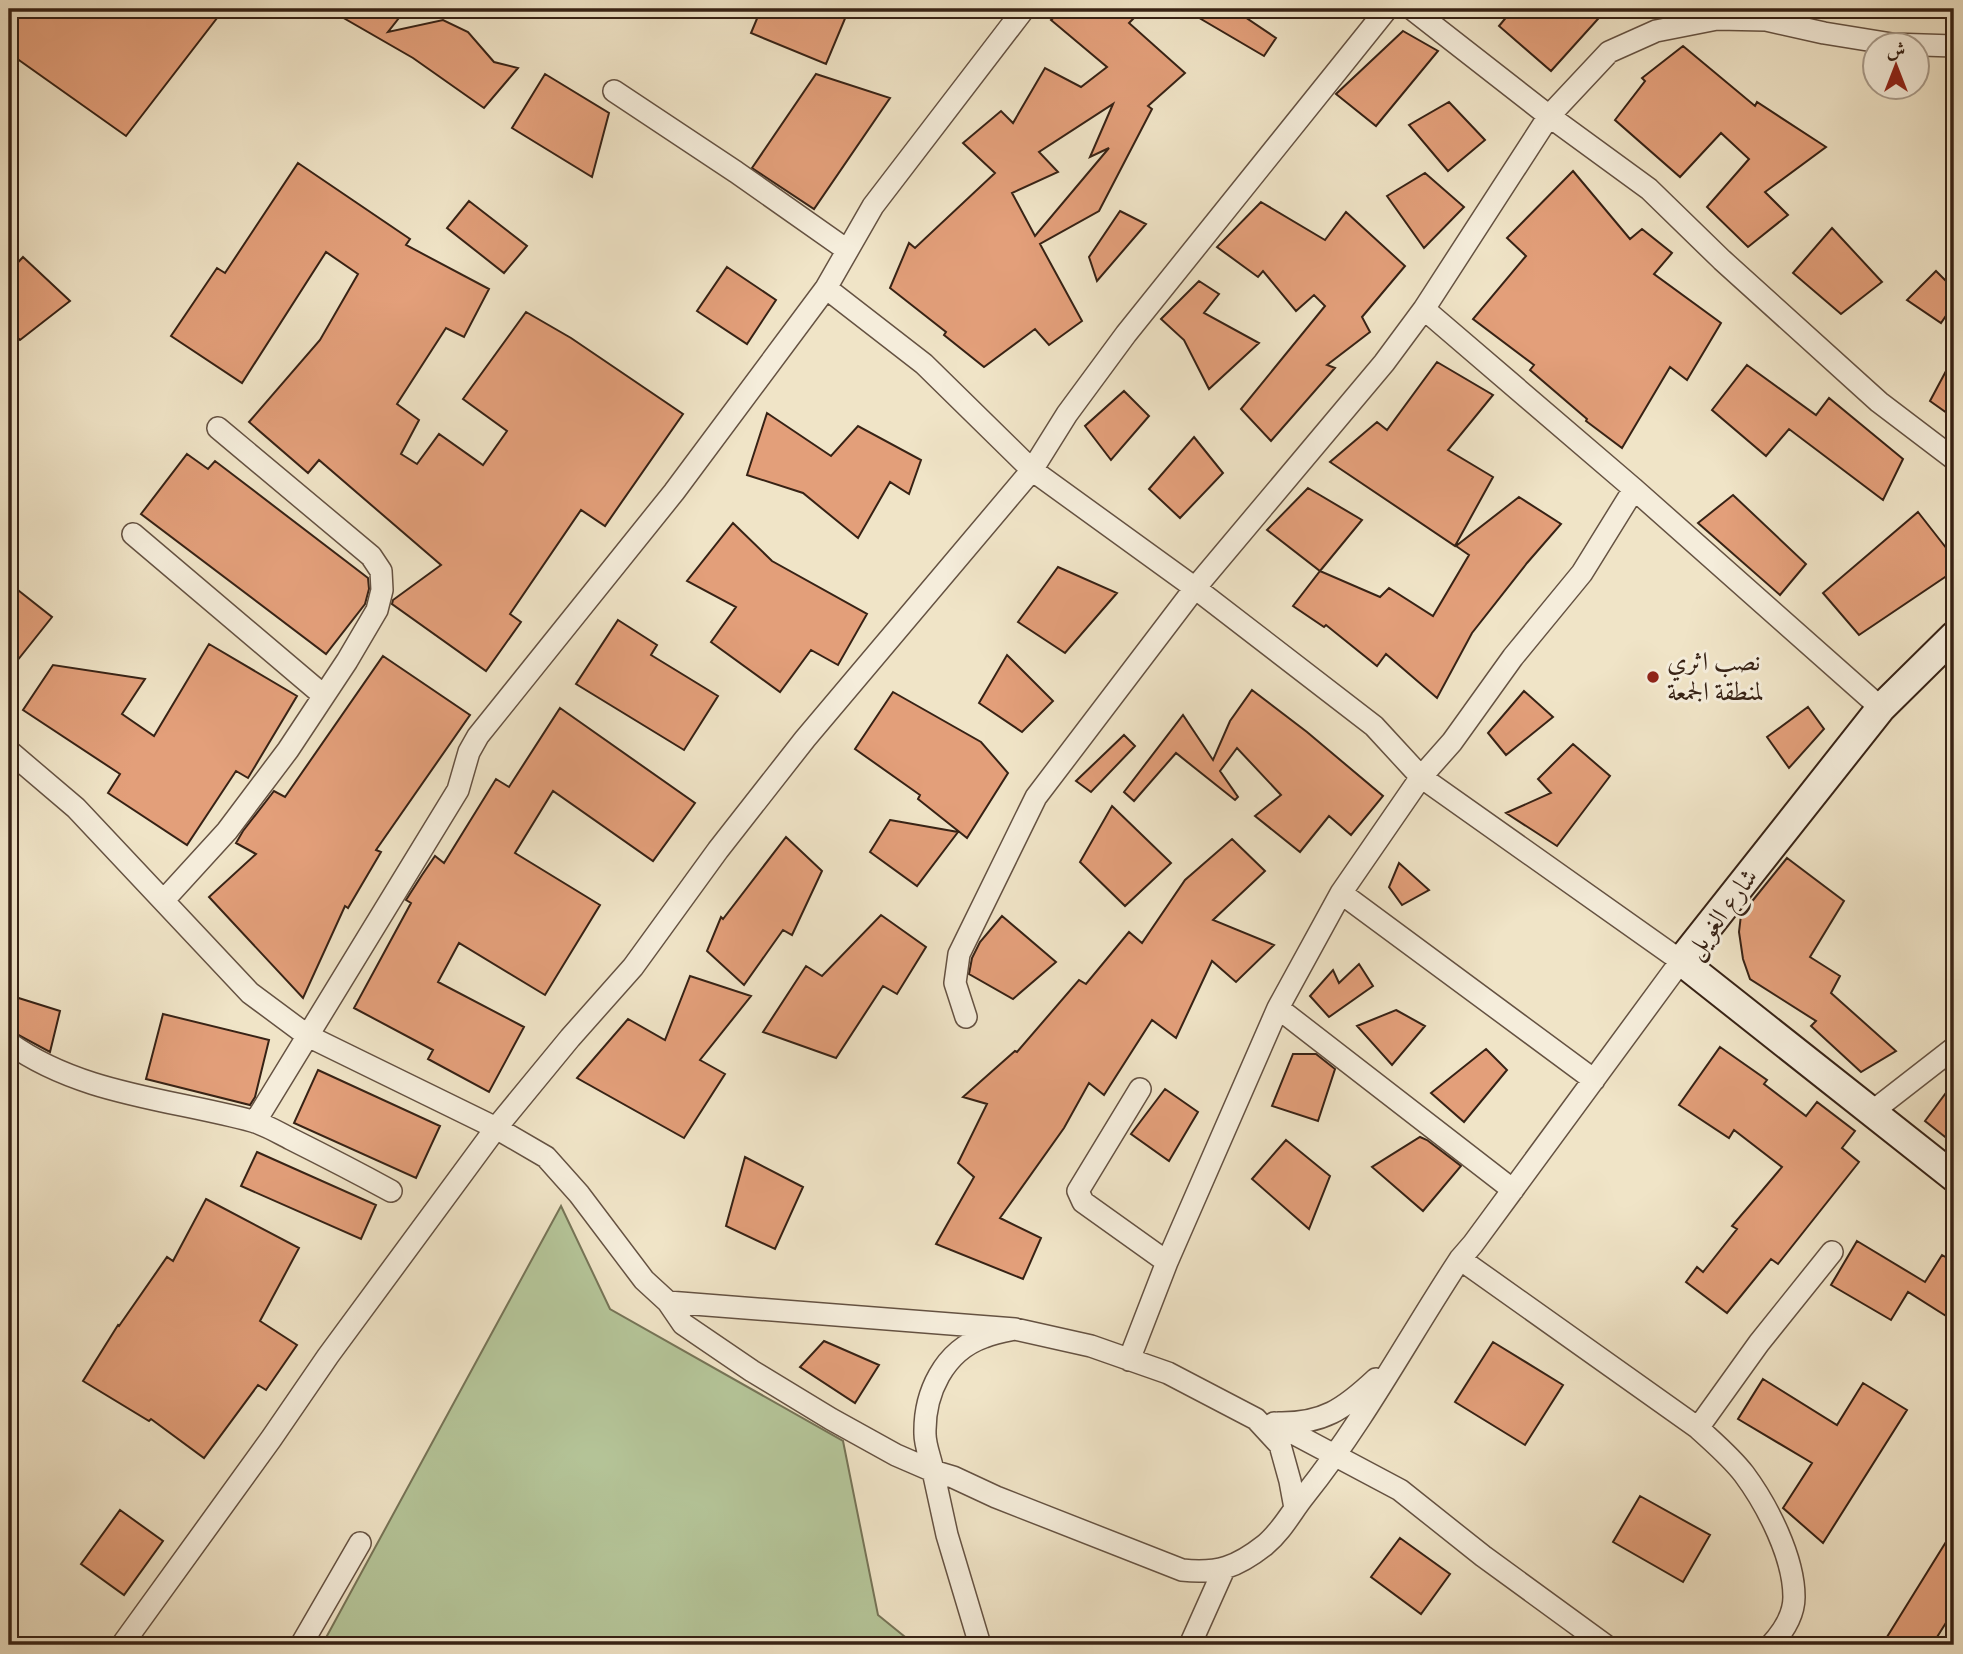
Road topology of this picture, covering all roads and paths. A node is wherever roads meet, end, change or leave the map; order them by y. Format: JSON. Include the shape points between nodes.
{"nodes":[{"id":1,"x":1024,"y":9,"type":"edge"},
{"id":2,"x":1387,"y":9,"type":"edge"},
{"id":3,"x":1412,"y":9,"type":"edge"},
{"id":4,"x":1954,"y":46,"type":"edge"},
{"id":5,"x":614,"y":91,"type":"dead end"},
{"id":6,"x":1549,"y":116,"type":"junction"},
{"id":7,"x":847,"y":250,"type":"junction"},
{"id":8,"x":826,"y":288,"type":"junction"},
{"id":9,"x":1424,"y":309,"type":"junction"},
{"id":10,"x":218,"y":428,"type":"dead end"},
{"id":11,"x":1954,"y":459,"type":"edge"},
{"id":12,"x":1032,"y":470,"type":"junction"},
{"id":13,"x":1634,"y":489,"type":"junction"},
{"id":14,"x":133,"y":534,"type":"dead end"},
{"id":15,"x":1195,"y":589,"type":"junction"},
{"id":16,"x":1954,"y":636,"type":"edge"},
{"id":17,"x":324,"y":695,"type":"junction"},
{"id":18,"x":1881,"y":708,"type":"junction"},
{"id":19,"x":9,"y":751,"type":"edge"},
{"id":20,"x":1420,"y":777,"type":"junction"},
{"id":21,"x":1341,"y":894,"type":"junction"},
{"id":22,"x":164,"y":900,"type":"junction"},
{"id":23,"x":1681,"y":961,"type":"junction"},
{"id":24,"x":1278,"y":1008,"type":"junction"},
{"id":25,"x":966,"y":1017,"type":"dead end"},
{"id":26,"x":307,"y":1036,"type":"junction"},
{"id":27,"x":9,"y":1043,"type":"edge"},
{"id":28,"x":1954,"y":1048,"type":"edge"},
{"id":29,"x":1594,"y":1080,"type":"junction"},
{"id":30,"x":1140,"y":1088,"type":"dead end"},
{"id":31,"x":1873,"y":1111,"type":"junction"},
{"id":32,"x":255,"y":1122,"type":"junction"},
{"id":33,"x":496,"y":1128,"type":"junction"},
{"id":34,"x":1954,"y":1177,"type":"edge"},
{"id":35,"x":1513,"y":1190,"type":"junction"},
{"id":36,"x":391,"y":1191,"type":"dead end"},
{"id":37,"x":1832,"y":1252,"type":"dead end"},
{"id":38,"x":1460,"y":1259,"type":"junction"},
{"id":39,"x":1167,"y":1262,"type":"junction"},
{"id":40,"x":668,"y":1302,"type":"junction"},
{"id":41,"x":1016,"y":1329,"type":"junction"},
{"id":42,"x":1129,"y":1360,"type":"junction"},
{"id":43,"x":1393,"y":1367,"type":"junction"},
{"id":44,"x":1265,"y":1421,"type":"junction"},
{"id":45,"x":1698,"y":1428,"type":"junction"},
{"id":46,"x":1337,"y":1455,"type":"junction"},
{"id":47,"x":933,"y":1471,"type":"junction"},
{"id":48,"x":1295,"y":1508,"type":"junction"},
{"id":49,"x":360,"y":1543,"type":"dead end"},
{"id":50,"x":1224,"y":1569,"type":"junction"},
{"id":51,"x":121,"y":1645,"type":"edge"},
{"id":52,"x":301,"y":1645,"type":"edge"},
{"id":53,"x":980,"y":1645,"type":"edge"},
{"id":54,"x":1190,"y":1645,"type":"edge"},
{"id":55,"x":1605,"y":1645,"type":"edge"},
{"id":56,"x":1771,"y":1645,"type":"edge"}],
"edges":[{"from":1,"to":7,"type":"street","via":[[873,206]]},
{"from":2,"to":12,"type":"street","via":[[1126,334]]},
{"from":3,"to":6,"type":"street"},
{"from":4,"to":6,"type":"street","via":[[1892,44],[1766,20],[1717,19],[1656,31],[1609,52]]},
{"from":5,"to":7,"type":"street"},
{"from":6,"to":9,"type":"street"},
{"from":6,"to":11,"type":"street","via":[[1649,189],[1879,402]]},
{"from":7,"to":8,"type":"street"},
{"from":8,"to":12,"type":"street","via":[[924,365]]},
{"from":8,"to":26,"type":"street","via":[[674,492],[478,736],[458,790]]},
{"from":9,"to":13,"type":"street"},
{"from":9,"to":15,"type":"street"},
{"from":10,"to":17,"type":"street","via":[[371,556],[381,571],[377,610]]},
{"from":12,"to":15,"type":"street"},
{"from":12,"to":33,"type":"street","via":[[806,739],[634,967]]},
{"from":13,"to":18,"type":"street"},
{"from":13,"to":20,"type":"street","via":[[1582,573]]},
{"from":14,"to":17,"type":"street"},
{"from":15,"to":20,"type":"street","via":[[1374,726]]},
{"from":15,"to":25,"type":"street","via":[[1036,797],[959,954],[956,984]]},
{"from":16,"to":18,"type":"street","name":"شارع الغويل"},
{"from":17,"to":22,"type":"street","via":[[227,831]]},
{"from":18,"to":23,"type":"street","name":"شارع الغويل"},
{"from":19,"to":22,"type":"street","via":[[76,808]]},
{"from":20,"to":21,"type":"street"},
{"from":20,"to":23,"type":"street"},
{"from":21,"to":24,"type":"street"},
{"from":21,"to":29,"type":"street"},
{"from":22,"to":26,"type":"street","via":[[250,993]]},
{"from":23,"to":29,"type":"street"},
{"from":23,"to":31,"type":"street","name":"شارع الغويل"},
{"from":24,"to":35,"type":"street"},
{"from":24,"to":39,"type":"street"},
{"from":26,"to":32,"type":"street"},
{"from":26,"to":33,"type":"street"},
{"from":27,"to":32,"type":"street","via":[[33,1060],[77,1079]]},
{"from":28,"to":31,"type":"street"},
{"from":29,"to":35,"type":"street"},
{"from":30,"to":39,"type":"street","via":[[1078,1191],[1083,1202]]},
{"from":31,"to":34,"type":"street","name":"شارع الغويل"},
{"from":32,"to":36,"type":"street"},
{"from":33,"to":40,"type":"street","via":[[546,1157],[644,1280]]},
{"from":33,"to":51,"type":"street"},
{"from":35,"to":38,"type":"street"},
{"from":37,"to":45,"type":"street"},
{"from":38,"to":43,"type":"street"},
{"from":38,"to":45,"type":"street"},
{"from":39,"to":42,"type":"street"},
{"from":40,"to":41,"type":"street"},
{"from":40,"to":47,"type":"street","via":[[682,1324],[752,1371],[865,1438]]},
{"from":41,"to":42,"type":"street"},
{"from":41,"to":47,"type":"street","via":[[964,1346],[939,1375],[930,1395],[925,1435]]},
{"from":42,"to":44,"type":"street","via":[[1168,1373]]},
{"from":43,"to":44,"type":"street","via":[[1341,1410],[1310,1421]]},
{"from":43,"to":46,"type":"street"},
{"from":44,"to":46,"type":"street"},
{"from":44,"to":48,"type":"street","via":[[1280,1446]]},
{"from":45,"to":56,"type":"street","via":[[1742,1471],[1767,1507],[1779,1536],[1794,1599],[1784,1630]]},
{"from":46,"to":48,"type":"street"},
{"from":46,"to":55,"type":"street","via":[[1400,1490]]},
{"from":47,"to":50,"type":"street","via":[[1182,1570]]},
{"from":47,"to":53,"type":"street"},
{"from":48,"to":50,"type":"street","via":[[1266,1544]]},
{"from":49,"to":52,"type":"street"},
{"from":50,"to":54,"type":"street"}]}
